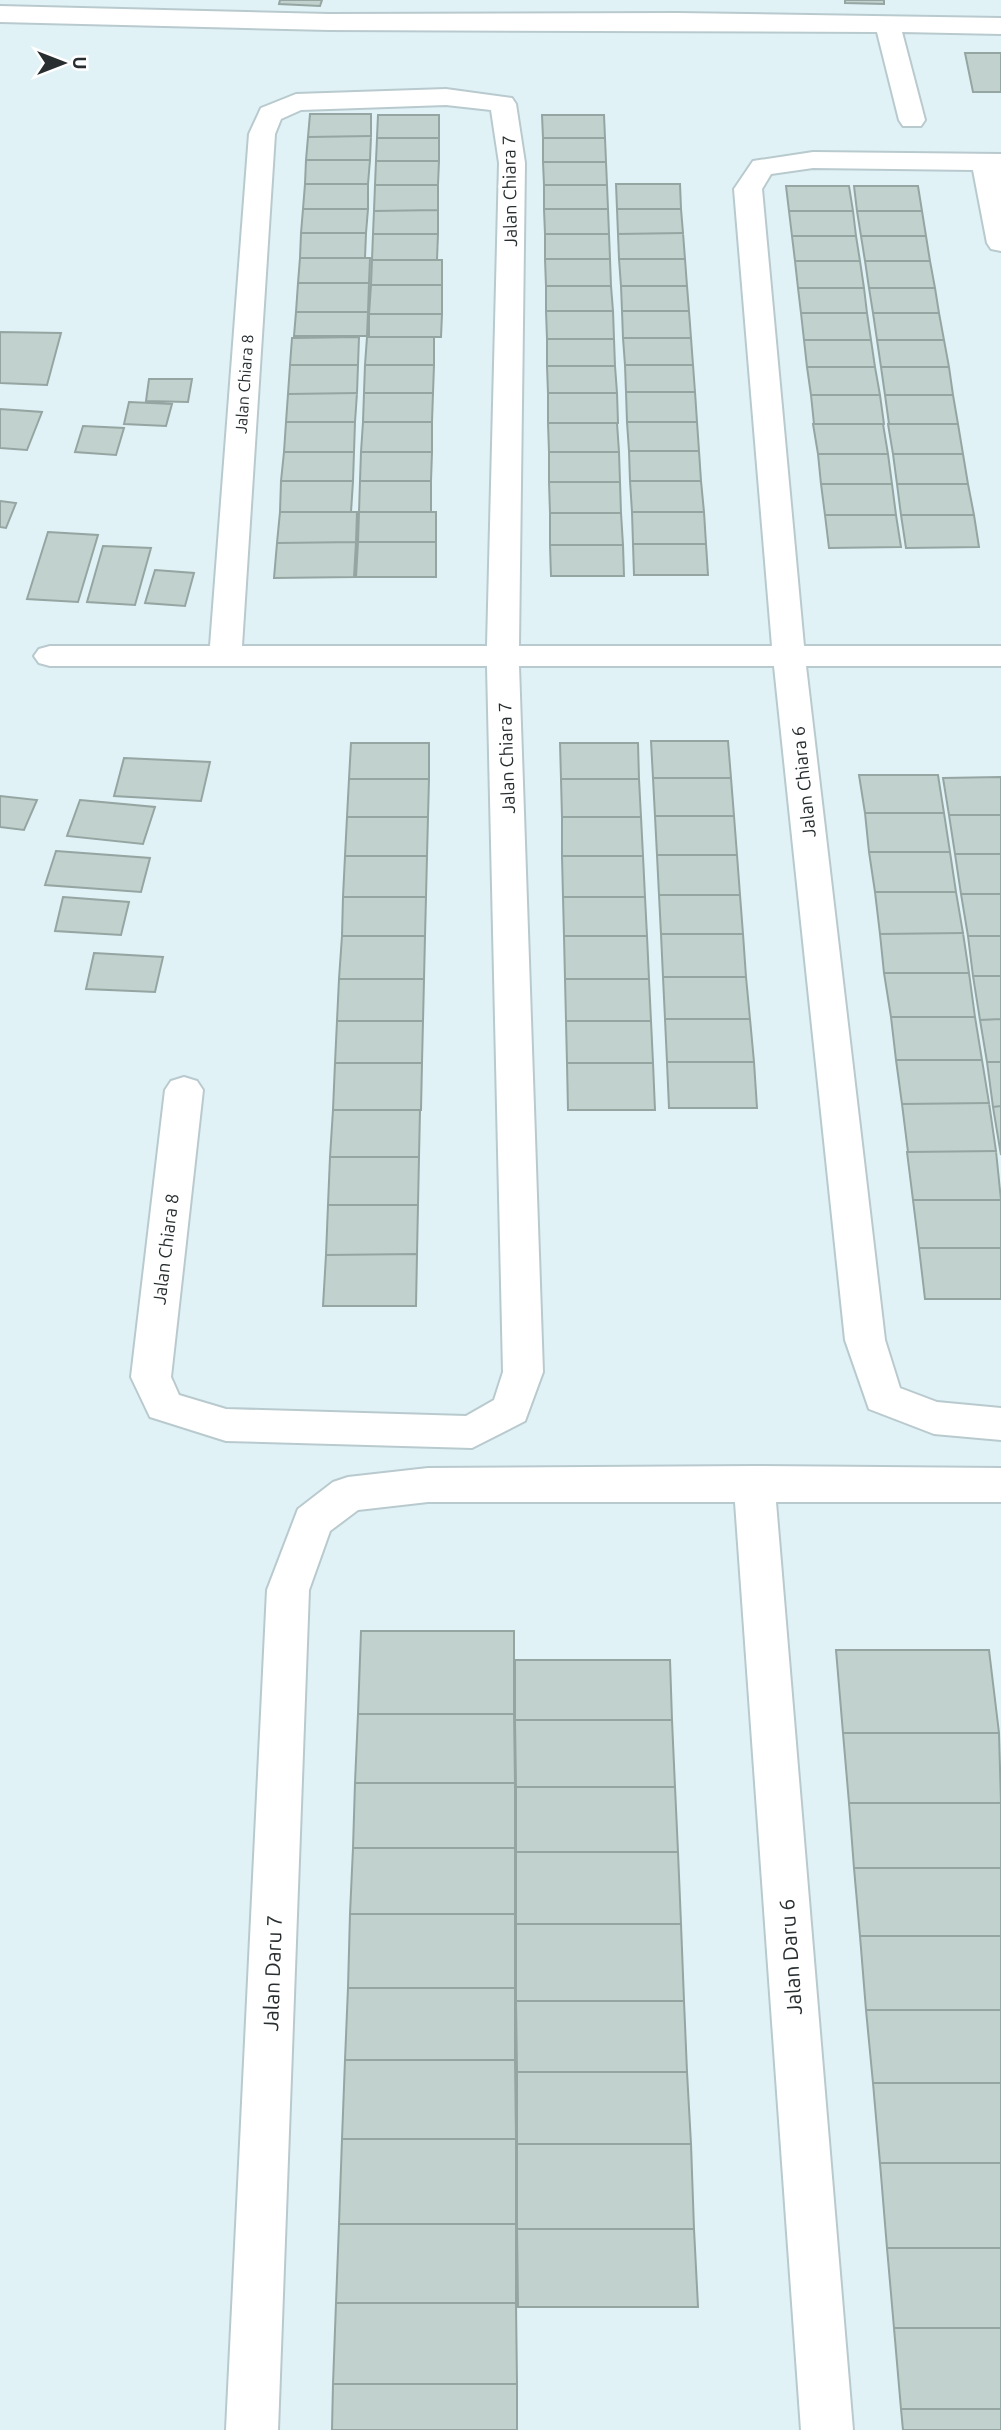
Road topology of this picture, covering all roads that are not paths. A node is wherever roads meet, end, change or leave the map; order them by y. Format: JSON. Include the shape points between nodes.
{"nodes":[{"id":1,"x":331,"y":11,"type":"edge"},
{"id":2,"x":676,"y":11,"type":"edge"},
{"id":3,"x":0,"y":15,"type":"edge"},
{"id":4,"x":887,"y":25,"type":"junction"},
{"id":5,"x":1001,"y":26,"type":"edge"},
{"id":6,"x":270,"y":114,"type":"joint"},
{"id":7,"x":912,"y":120,"type":"dead end"},
{"id":8,"x":993,"y":162,"type":"edge"},
{"id":9,"x":1001,"y":243,"type":"edge"},
{"id":10,"x":50,"y":656,"type":"dead end"},
{"id":11,"x":225,"y":656,"type":"junction"},
{"id":12,"x":503,"y":656,"type":"junction"},
{"id":13,"x":789,"y":656,"type":"junction"},
{"id":14,"x":1001,"y":656,"type":"edge"},
{"id":15,"x":184,"y":1090,"type":"dead end"},
{"id":16,"x":164,"y":1406,"type":"joint"},
{"id":17,"x":1001,"y":1424,"type":"edge"},
{"id":18,"x":754,"y":1483,"type":"junction"},
{"id":19,"x":1001,"y":1485,"type":"edge"},
{"id":20,"x":253,"y":2430,"type":"edge"},
{"id":21,"x":827,"y":2430,"type":"edge"}],
"edges":[{"from":1,"to":2,"type":"street"},
{"from":1,"to":3,"type":"street"},
{"from":2,"to":4,"type":"street"},
{"from":4,"to":5,"type":"street"},
{"from":4,"to":7,"type":"street"},
{"from":6,"to":11,"type":"street","name":"Jalan Chiara 8","via":[[262,134]]},
{"from":6,"to":12,"type":"street","name":"Jalan Chiara 7","via":[[296,102],[446,97],[503,104],[512,163]]},
{"from":8,"to":9,"type":"street"},
{"from":8,"to":13,"type":"street","name":"Jalan Chiara 6","via":[[813,160],[762,167],[748,189]]},
{"from":10,"to":11,"type":"street"},
{"from":11,"to":12,"type":"street"},
{"from":12,"to":13,"type":"street"},
{"from":12,"to":16,"type":"street","name":"Jalan Chiara 7","via":[[523,1372],[511,1410],[472,1432],[226,1425]]},
{"from":13,"to":14,"type":"street"},
{"from":13,"to":17,"type":"street","name":"Jalan Chiara 6","via":[[865,1340],[883,1398],[934,1418]]},
{"from":15,"to":16,"type":"street","name":"Jalan Chiara 8","via":[[150,1377]]},
{"from":18,"to":19,"type":"street"},
{"from":18,"to":20,"type":"street","name":"Jalan Daru 7","via":[[428,1485],[348,1494],[313,1521],[288,1590]]},
{"from":18,"to":21,"type":"street","name":"Jalan Daru 6"}]}
